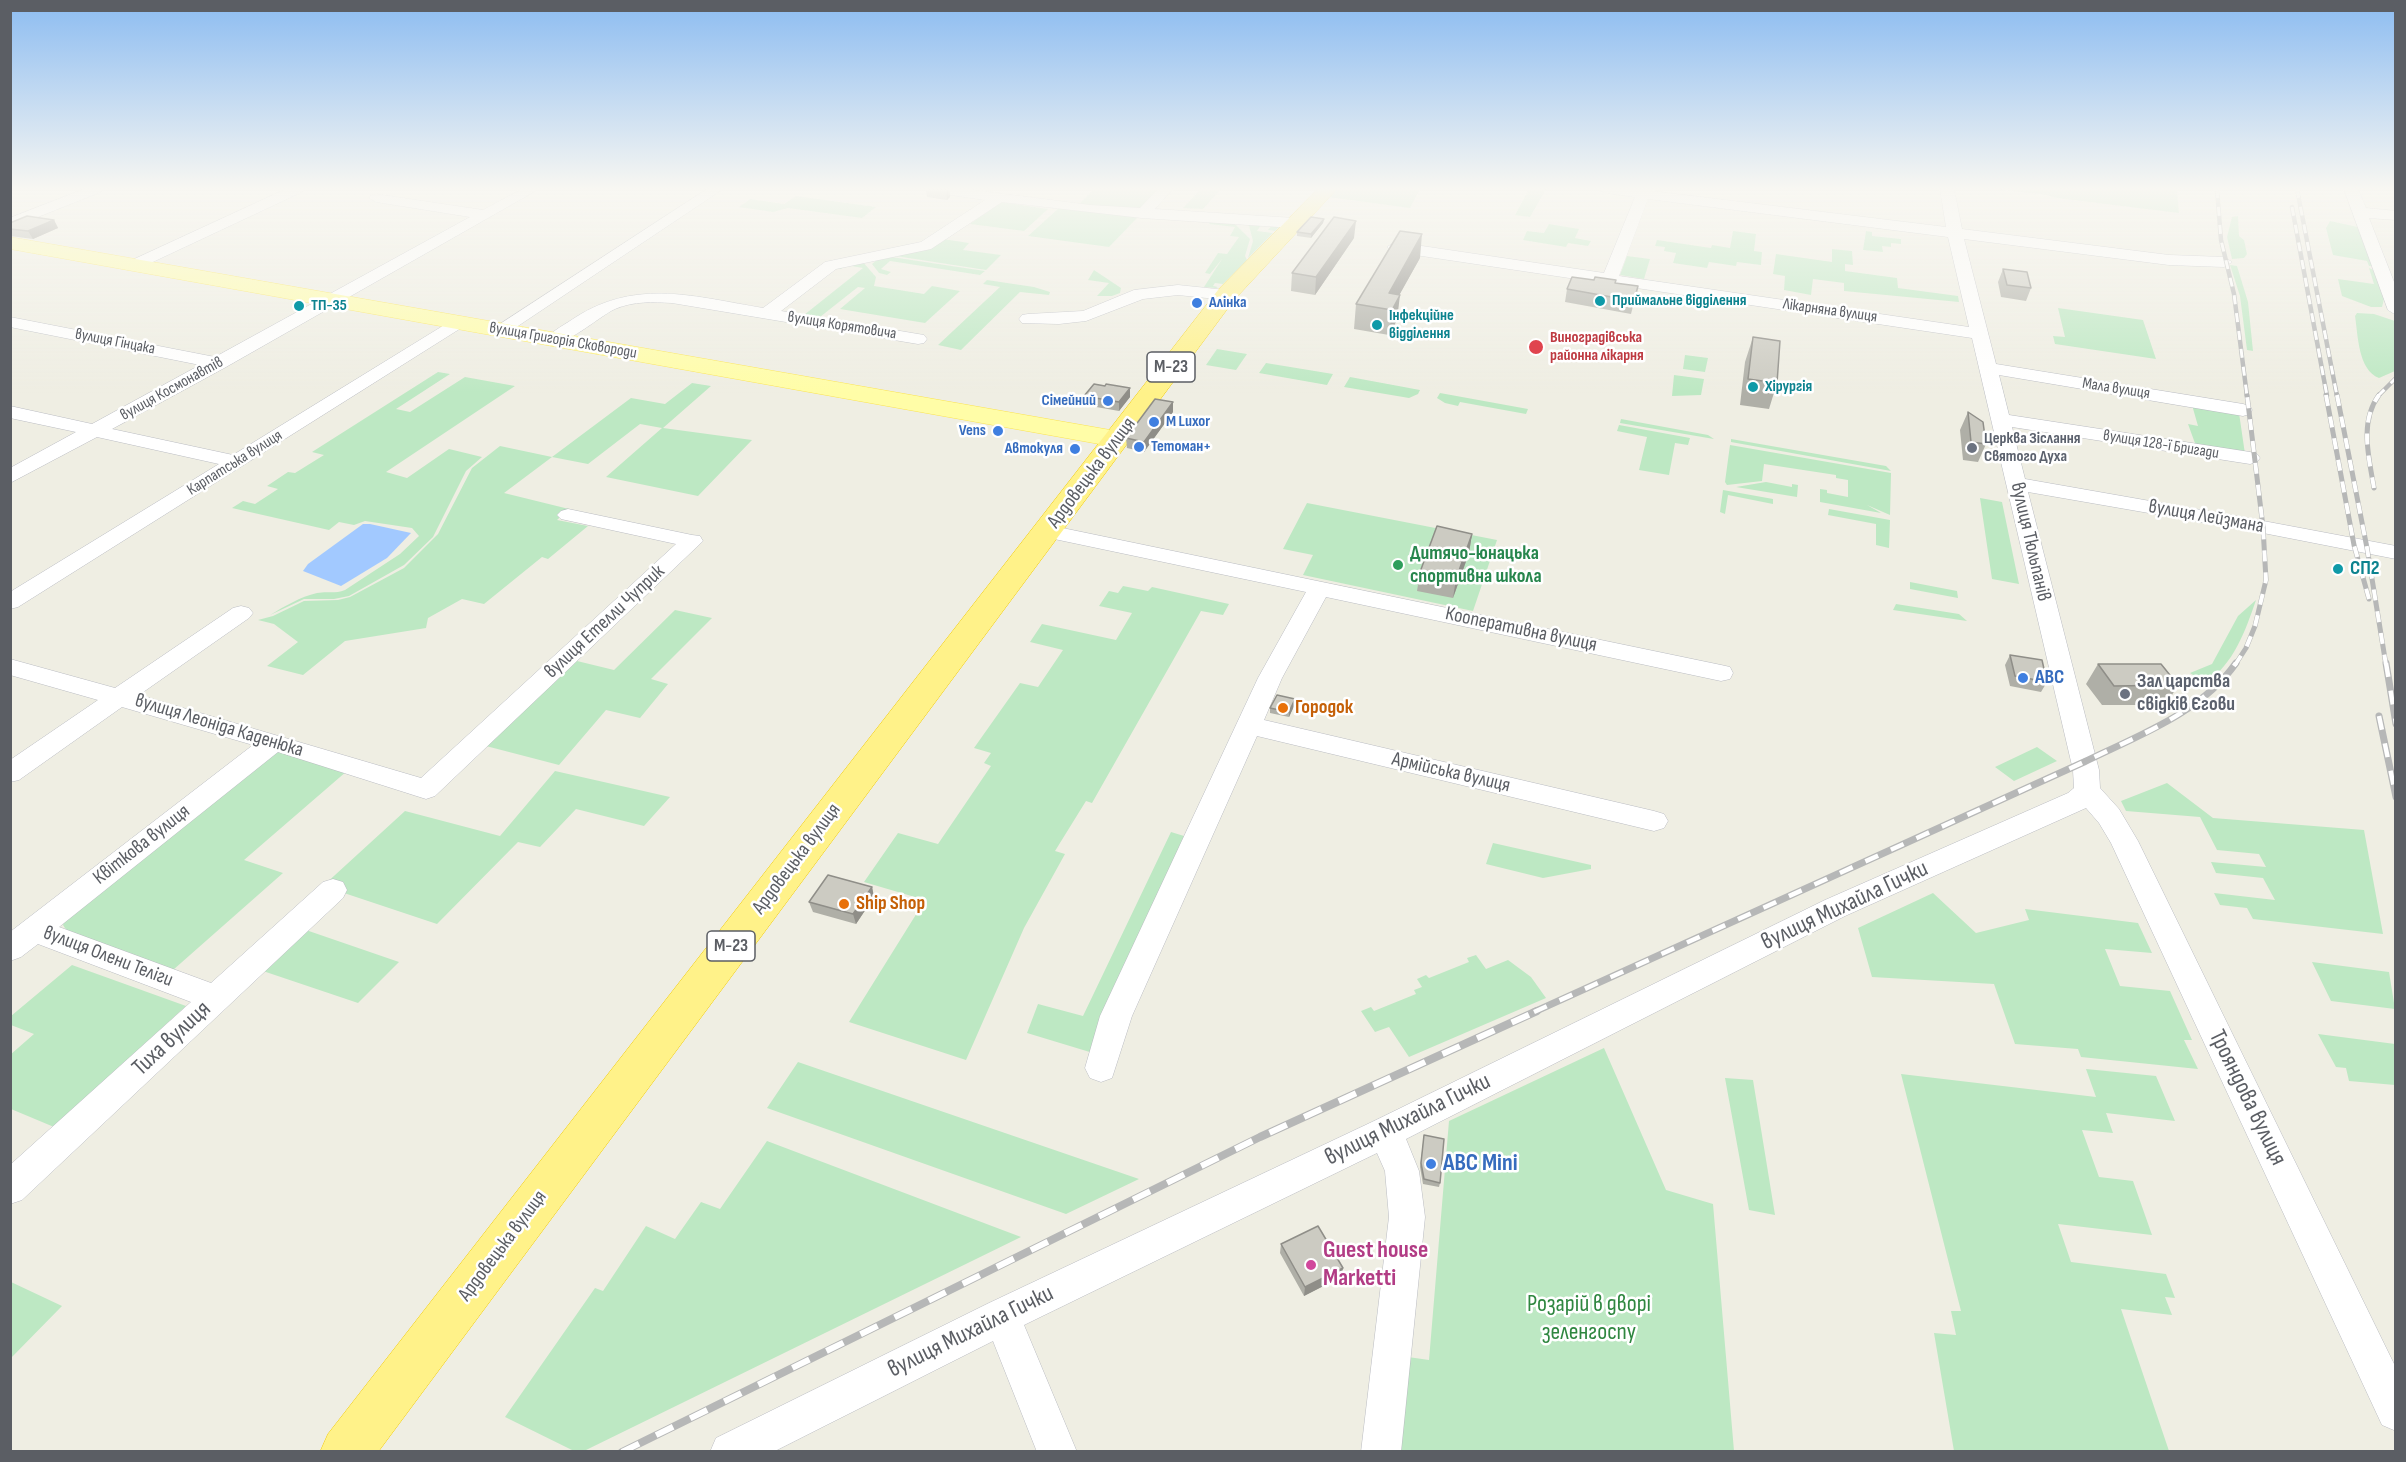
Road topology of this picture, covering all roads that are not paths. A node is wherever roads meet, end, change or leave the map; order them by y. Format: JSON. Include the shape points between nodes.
{"nodes":[{"id":1,"x":90,"y":257,"type":"edge"},
{"id":2,"x":151,"y":257,"type":"edge"},
{"id":3,"x":410,"y":257,"type":"edge"},
{"id":4,"x":611,"y":257,"type":"edge"},
{"id":5,"x":870,"y":257,"type":"edge"},
{"id":6,"x":1263,"y":257,"type":"edge"},
{"id":7,"x":1464,"y":257,"type":"edge"},
{"id":8,"x":1618,"y":257,"type":"edge"},
{"id":9,"x":1961,"y":257,"type":"edge"},
{"id":10,"x":2146,"y":257,"type":"edge"},
{"id":11,"x":2376,"y":257,"type":"edge"},
{"id":12,"x":2224,"y":262,"type":"dead end"},
{"id":13,"x":134,"y":265,"type":"junction"},
{"id":14,"x":1610,"y":279,"type":"junction"},
{"id":15,"x":1227,"y":295,"type":"junction"},
{"id":16,"x":334,"y":300,"type":"junction"},
{"id":17,"x":2396,"y":310,"type":"edge"},
{"id":18,"x":766,"y":314,"type":"junction"},
{"id":19,"x":1028,"y":319,"type":"dead end"},
{"id":20,"x":10,"y":322,"type":"edge"},
{"id":21,"x":460,"y":323,"type":"junction"},
{"id":22,"x":500,"y":330,"type":"junction"},
{"id":23,"x":1980,"y":334,"type":"junction"},
{"id":24,"x":555,"y":339,"type":"junction"},
{"id":25,"x":918,"y":339,"type":"dead end"},
{"id":26,"x":220,"y":363,"type":"junction"},
{"id":27,"x":1989,"y":368,"type":"junction"},
{"id":28,"x":2244,"y":410,"type":"dead end"},
{"id":29,"x":10,"y":412,"type":"edge"},
{"id":30,"x":2001,"y":420,"type":"junction"},
{"id":31,"x":96,"y":431,"type":"junction"},
{"id":32,"x":1116,"y":440,"type":"junction"},
{"id":33,"x":2250,"y":458,"type":"dead end"},
{"id":34,"x":237,"y":462,"type":"junction"},
{"id":35,"x":10,"y":477,"type":"edge"},
{"id":36,"x":2016,"y":484,"type":"junction"},
{"id":37,"x":568,"y":515,"type":"dead end"},
{"id":38,"x":1048,"y":531,"type":"junction"},
{"id":39,"x":2396,"y":554,"type":"edge"},
{"id":40,"x":1320,"y":588,"type":"junction"},
{"id":41,"x":10,"y":602,"type":"edge"},
{"id":42,"x":241,"y":612,"type":"dead end"},
{"id":43,"x":10,"y":667,"type":"edge"},
{"id":44,"x":1721,"y":673,"type":"dead end"},
{"id":45,"x":120,"y":697,"type":"junction"},
{"id":46,"x":1248,"y":725,"type":"junction"},
{"id":47,"x":274,"y":742,"type":"junction"},
{"id":48,"x":10,"y":773,"type":"edge"},
{"id":49,"x":426,"y":789,"type":"joint"},
{"id":50,"x":2087,"y":791,"type":"junction"},
{"id":51,"x":1654,"y":821,"type":"dead end"},
{"id":52,"x":333,"y":890,"type":"dead end"},
{"id":53,"x":19,"y":940,"type":"edge"},
{"id":54,"x":216,"y":998,"type":"junction"},
{"id":55,"x":1101,"y":1068,"type":"dead end"},
{"id":56,"x":1386,"y":1132,"type":"junction"},
{"id":57,"x":10,"y":1188,"type":"edge"},
{"id":58,"x":1002,"y":1316,"type":"junction"},
{"id":59,"x":2396,"y":1411,"type":"edge"},
{"id":60,"x":346,"y":1452,"type":"edge"},
{"id":61,"x":730,"y":1452,"type":"edge"},
{"id":62,"x":1057,"y":1452,"type":"edge"},
{"id":63,"x":1381,"y":1452,"type":"edge"}],
"edges":[{"from":1,"to":13,"type":"main road","name":"вулиця Григорія Сковороди"},
{"from":2,"to":13,"type":"street"},
{"from":3,"to":16,"type":"street","name":"вулиця Космонавтів"},
{"from":4,"to":22,"type":"street"},
{"from":5,"to":18,"type":"street","name":"вулиця Корятовича","via":[[831,265]]},
{"from":6,"to":15,"type":"highway","number":"М-23"},
{"from":7,"to":14,"type":"street","name":"Лікарняна вулиця"},
{"from":8,"to":14,"type":"street"},
{"from":9,"to":23,"type":"street","name":"вулиця Тюльпанів"},
{"from":10,"to":12,"type":"street"},
{"from":11,"to":17,"type":"street"},
{"from":13,"to":16,"type":"main road","name":"вулиця Григорія Сковороди"},
{"from":14,"to":23,"type":"street","name":"Лікарняна вулиця"},
{"from":15,"to":19,"type":"street","via":[[1178,290],[1140,294],[1086,316]]},
{"from":15,"to":32,"type":"highway","name":"Ардовецька вулиця","number":"М-23"},
{"from":16,"to":21,"type":"main road","name":"вулиця Григорія Сковороди"},
{"from":16,"to":26,"type":"street","name":"вулиця Космонавтів"},
{"from":18,"to":24,"type":"street","name":"вулиця Корятовича","via":[[672,298],[636,297],[610,304]]},
{"from":18,"to":25,"type":"street","name":"вулиця Корятовича"},
{"from":20,"to":26,"type":"street","name":"вулиця Гінцака"},
{"from":21,"to":22,"type":"main road","name":"вулиця Григорія Сковороди"},
{"from":21,"to":34,"type":"street","name":"Карпатська вулиця"},
{"from":22,"to":24,"type":"main road","name":"вулиця Григорія Сковороди"},
{"from":23,"to":27,"type":"street","name":"вулиця Тюльпанів"},
{"from":24,"to":32,"type":"main road","name":"вулиця Григорія Сковороди"},
{"from":26,"to":31,"type":"street","name":"вулиця Космонавтів"},
{"from":27,"to":28,"type":"street","name":"Мала вулиця"},
{"from":27,"to":30,"type":"street","name":"вулиця Тюльпанів"},
{"from":29,"to":31,"type":"street"},
{"from":30,"to":33,"type":"street","name":"вулиця 128-ї Бригади"},
{"from":30,"to":36,"type":"street","name":"вулиця Тюльпанів"},
{"from":31,"to":34,"type":"street"},
{"from":31,"to":35,"type":"street","name":"вулиця Космонавтів"},
{"from":32,"to":38,"type":"highway","name":"Ардовецька вулиця","number":"М-23"},
{"from":34,"to":41,"type":"street","name":"Карпатська вулиця"},
{"from":36,"to":39,"type":"street","name":"вулиця Лейзмана"},
{"from":36,"to":50,"type":"street","name":"вулиця Тюльпанів","via":[[2086,770]]},
{"from":37,"to":49,"type":"street","name":"вулиця Етелли Чуприк","via":[[692,542]]},
{"from":38,"to":40,"type":"street","name":"Кооперативна вулиця"},
{"from":38,"to":60,"type":"highway","name":"Ардовецька вулиця","number":"М-23"},
{"from":40,"to":44,"type":"street","name":"Кооперативна вулиця"},
{"from":40,"to":46,"type":"street"},
{"from":42,"to":45,"type":"street"},
{"from":43,"to":45,"type":"street","name":"вулиця Леоніда Каденюка"},
{"from":45,"to":47,"type":"street","name":"вулиця Леоніда Каденюка"},
{"from":45,"to":48,"type":"street"},
{"from":46,"to":51,"type":"street","name":"Армійська вулиця"},
{"from":46,"to":55,"type":"street","via":[[1116,1016]]},
{"from":47,"to":49,"type":"street","name":"вулиця Леоніда Каденюка"},
{"from":47,"to":53,"type":"street","name":"Квіткова вулиця"},
{"from":50,"to":56,"type":"street","name":"вулиця Михайла Гички","via":[[2078,800],[1835,908]]},
{"from":50,"to":59,"type":"street","name":"Трояндова вулиця","via":[[2124,841]]},
{"from":52,"to":54,"type":"street","name":"Тиха вулиця"},
{"from":53,"to":54,"type":"street","name":"вулиця Олени Теліги"},
{"from":54,"to":57,"type":"street","name":"Тиха вулиця"},
{"from":56,"to":58,"type":"street","name":"вулиця Михайла Гички"},
{"from":56,"to":63,"type":"street","via":[[1402,1171],[1407,1217]]},
{"from":58,"to":61,"type":"street","name":"вулиця Михайла Гички"},
{"from":58,"to":62,"type":"street"}]}
